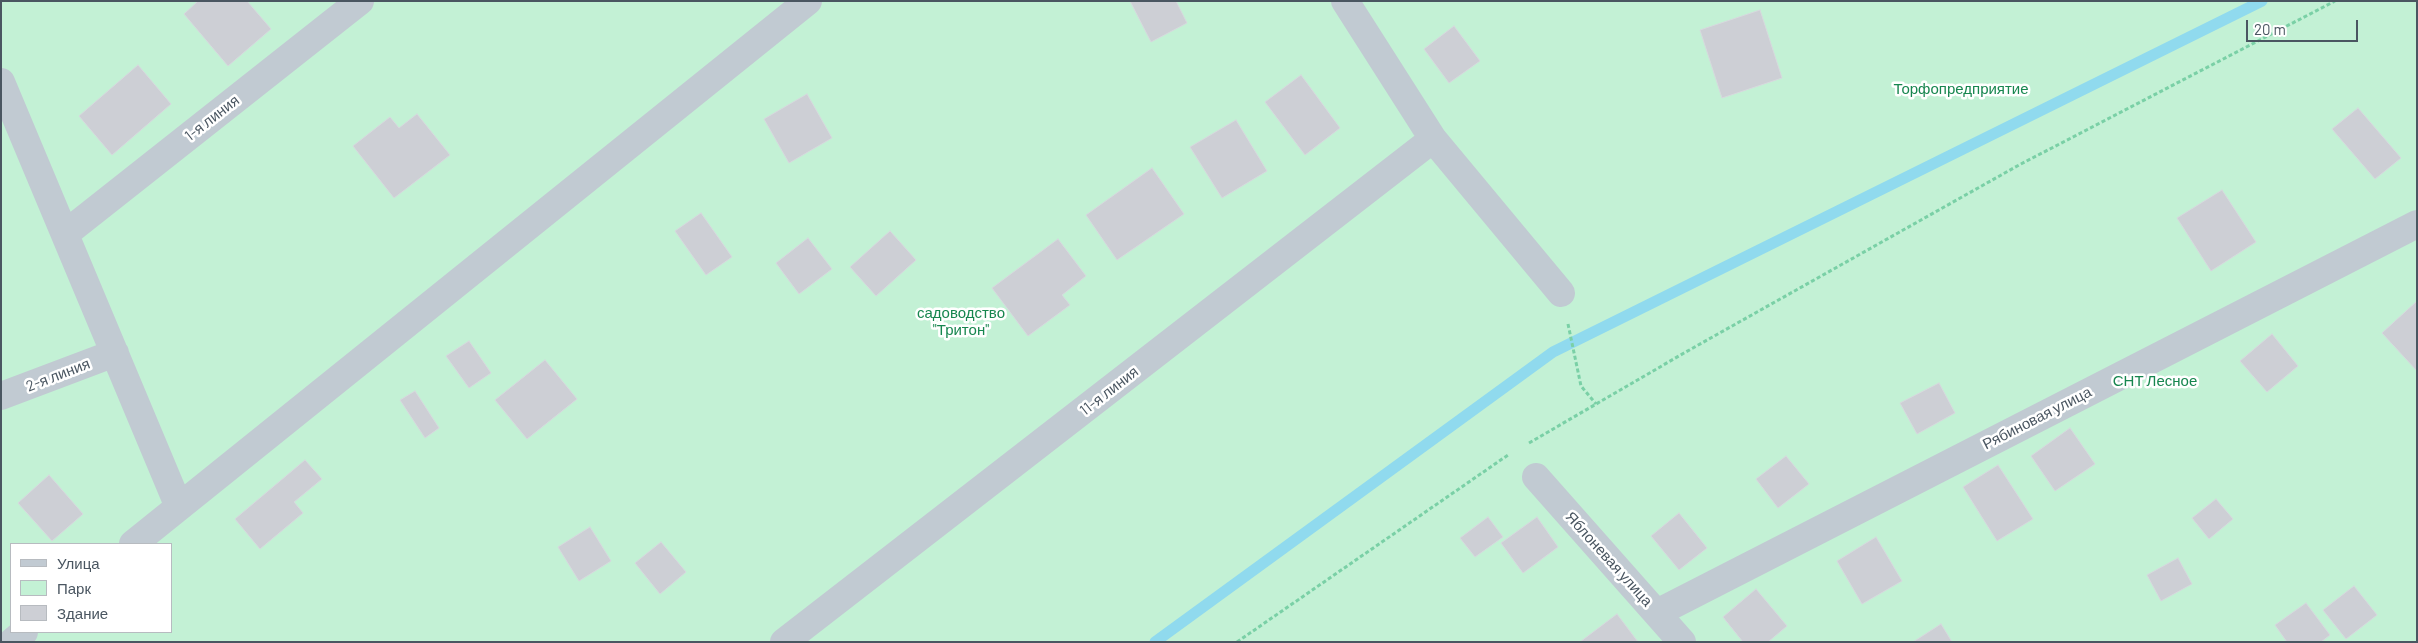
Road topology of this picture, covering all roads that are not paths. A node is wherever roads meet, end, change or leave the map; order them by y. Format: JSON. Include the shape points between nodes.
{"nodes":[{"id":1,"x":360,"y":1,"type":"edge"},
{"id":2,"x":808,"y":1,"type":"edge"},
{"id":3,"x":1346,"y":1,"type":"edge"},
{"id":4,"x":1,"y":82,"type":"edge"},
{"id":5,"x":1433,"y":140,"type":"junction"},
{"id":6,"x":2417,"y":224,"type":"edge"},
{"id":7,"x":65,"y":234,"type":"junction"},
{"id":8,"x":1561,"y":293,"type":"road end"},
{"id":9,"x":115,"y":353,"type":"junction"},
{"id":10,"x":1,"y":396,"type":"edge"},
{"id":11,"x":1536,"y":477,"type":"dead end"},
{"id":12,"x":179,"y":507,"type":"junction"},
{"id":13,"x":134,"y":543,"type":"edge"},
{"id":14,"x":1658,"y":613,"type":"junction"},
{"id":15,"x":23,"y":633,"type":"edge"},
{"id":16,"x":12,"y":642,"type":"edge"},
{"id":17,"x":784,"y":642,"type":"edge"},
{"id":18,"x":1682,"y":642,"type":"edge"}],
"edges":[{"from":1,"to":7,"type":"street","name":"1-я линия"},
{"from":2,"to":12,"type":"street"},
{"from":3,"to":5,"type":"street"},
{"from":4,"to":7,"type":"street"},
{"from":5,"to":8,"type":"street"},
{"from":5,"to":17,"type":"street","name":"11-я линия"},
{"from":6,"to":14,"type":"street","name":"Рябиновая улица"},
{"from":7,"to":9,"type":"street"},
{"from":9,"to":10,"type":"street","name":"2-я линия"},
{"from":9,"to":12,"type":"street"},
{"from":11,"to":14,"type":"street","name":"Яблоневая улица"},
{"from":12,"to":13,"type":"street"},
{"from":14,"to":18,"type":"street","name":"Яблоневая улица"},
{"from":15,"to":16,"type":"street"}]}
